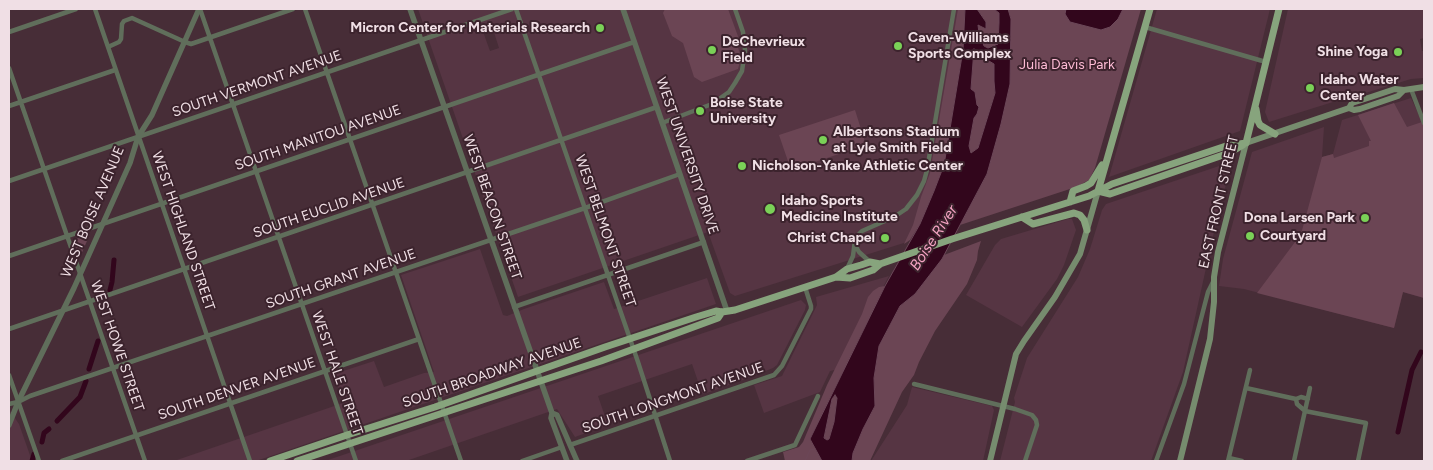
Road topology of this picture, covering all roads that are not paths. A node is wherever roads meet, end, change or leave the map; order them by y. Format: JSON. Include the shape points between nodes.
{"nodes":[{"id":1,"x":76,"y":9,"type":"edge"},
{"id":2,"x":94,"y":9,"type":"edge"},
{"id":3,"x":199,"y":9,"type":"edge"},
{"id":4,"x":293,"y":9,"type":"edge"},
{"id":5,"x":305,"y":9,"type":"edge"},
{"id":6,"x":410,"y":9,"type":"edge"},
{"id":7,"x":514,"y":9,"type":"edge"},
{"id":8,"x":623,"y":9,"type":"edge"},
{"id":9,"x":735,"y":9,"type":"edge"},
{"id":10,"x":954,"y":9,"type":"edge"},
{"id":11,"x":1150,"y":9,"type":"edge"},
{"id":12,"x":1279,"y":9,"type":"edge"},
{"id":13,"x":1145,"y":27,"type":"junction"},
{"id":14,"x":9,"y":32,"type":"edge"},
{"id":15,"x":210,"y":37,"type":"junction"},
{"id":16,"x":421,"y":40,"type":"junction"},
{"id":17,"x":185,"y":42,"type":"junction"},
{"id":18,"x":634,"y":42,"type":"junction"},
{"id":19,"x":108,"y":47,"type":"junction"},
{"id":20,"x":1266,"y":62,"type":"junction"},
{"id":21,"x":9,"y":68,"type":"edge"},
{"id":22,"x":116,"y":70,"type":"junction"},
{"id":23,"x":327,"y":72,"type":"junction"},
{"id":24,"x":538,"y":74,"type":"junction"},
{"id":25,"x":1424,"y":87,"type":"edge"},
{"id":26,"x":1407,"y":90,"type":"junction"},
{"id":27,"x":1365,"y":98,"type":"junction"},
{"id":28,"x":1384,"y":100,"type":"junction"},
{"id":29,"x":1256,"y":101,"type":"junction"},
{"id":30,"x":21,"y":102,"type":"junction"},
{"id":31,"x":233,"y":104,"type":"junction"},
{"id":32,"x":9,"y":106,"type":"edge"},
{"id":33,"x":444,"y":106,"type":"junction"},
{"id":34,"x":657,"y":108,"type":"junction"},
{"id":35,"x":1350,"y":108,"type":"junction"},
{"id":36,"x":662,"y":123,"type":"junction"},
{"id":37,"x":1424,"y":123,"type":"edge"},
{"id":38,"x":1275,"y":134,"type":"junction"},
{"id":39,"x":138,"y":137,"type":"junction"},
{"id":40,"x":350,"y":138,"type":"junction"},
{"id":41,"x":561,"y":140,"type":"junction"},
{"id":42,"x":1246,"y":143,"type":"junction"},
{"id":43,"x":1107,"y":158,"type":"junction"},
{"id":44,"x":44,"y":169,"type":"junction"},
{"id":45,"x":256,"y":171,"type":"junction"},
{"id":46,"x":467,"y":172,"type":"junction"},
{"id":47,"x":680,"y":174,"type":"junction"},
{"id":48,"x":9,"y":181,"type":"edge"},
{"id":49,"x":1098,"y":190,"type":"junction"},
{"id":50,"x":1070,"y":202,"type":"junction"},
{"id":51,"x":161,"y":203,"type":"junction"},
{"id":52,"x":373,"y":205,"type":"junction"},
{"id":53,"x":585,"y":208,"type":"junction"},
{"id":54,"x":1022,"y":217,"type":"junction"},
{"id":55,"x":103,"y":223,"type":"junction"},
{"id":56,"x":1087,"y":230,"type":"junction"},
{"id":57,"x":67,"y":236,"type":"junction"},
{"id":58,"x":279,"y":238,"type":"junction"},
{"id":59,"x":490,"y":239,"type":"junction"},
{"id":60,"x":704,"y":242,"type":"junction"},
{"id":61,"x":855,"y":245,"type":"junction"},
{"id":62,"x":9,"y":256,"type":"edge"},
{"id":63,"x":870,"y":262,"type":"junction"},
{"id":64,"x":880,"y":264,"type":"junction"},
{"id":65,"x":847,"y":269,"type":"junction"},
{"id":66,"x":184,"y":270,"type":"junction"},
{"id":67,"x":396,"y":272,"type":"junction"},
{"id":68,"x":80,"y":274,"type":"junction"},
{"id":69,"x":608,"y":275,"type":"junction"},
{"id":70,"x":836,"y":277,"type":"junction"},
{"id":71,"x":1214,"y":281,"type":"junction"},
{"id":72,"x":805,"y":287,"type":"junction"},
{"id":73,"x":90,"y":302,"type":"junction"},
{"id":74,"x":302,"y":304,"type":"junction"},
{"id":75,"x":514,"y":307,"type":"junction"},
{"id":76,"x":62,"y":311,"type":"junction"},
{"id":77,"x":724,"y":312,"type":"junction"},
{"id":78,"x":9,"y":330,"type":"edge"},
{"id":79,"x":207,"y":336,"type":"junction"},
{"id":80,"x":419,"y":339,"type":"junction"},
{"id":81,"x":631,"y":339,"type":"junction"},
{"id":82,"x":634,"y":349,"type":"junction"},
{"id":83,"x":113,"y":368,"type":"junction"},
{"id":84,"x":1250,"y":370,"type":"dead end"},
{"id":85,"x":325,"y":371,"type":"junction"},
{"id":86,"x":536,"y":371,"type":"junction"},
{"id":87,"x":9,"y":375,"type":"edge"},
{"id":88,"x":540,"y":382,"type":"junction"},
{"id":89,"x":914,"y":384,"type":"dead end"},
{"id":90,"x":1246,"y":388,"type":"junction"},
{"id":91,"x":1310,"y":388,"type":"dead end"},
{"id":92,"x":818,"y":396,"type":"dead end"},
{"id":93,"x":1296,"y":399,"type":"junction"},
{"id":94,"x":1308,"y":399,"type":"junction"},
{"id":95,"x":18,"y":402,"type":"junction"},
{"id":96,"x":9,"y":404,"type":"edge"},
{"id":97,"x":230,"y":404,"type":"junction"},
{"id":98,"x":442,"y":404,"type":"junction"},
{"id":99,"x":1003,"y":406,"type":"junction"},
{"id":100,"x":1305,"y":411,"type":"junction"},
{"id":101,"x":444,"y":413,"type":"junction"},
{"id":102,"x":552,"y":413,"type":"junction"},
{"id":103,"x":656,"y":414,"type":"junction"},
{"id":104,"x":9,"y":425,"type":"edge"},
{"id":105,"x":347,"y":435,"type":"junction"},
{"id":106,"x":136,"y":436,"type":"junction"},
{"id":107,"x":350,"y":443,"type":"junction"},
{"id":108,"x":570,"y":445,"type":"junction"},
{"id":109,"x":562,"y":447,"type":"junction"},
{"id":110,"x":1228,"y":460,"type":"edge"},
{"id":111,"x":38,"y":461,"type":"edge"},
{"id":112,"x":62,"y":461,"type":"edge"},
{"id":113,"x":145,"y":461,"type":"edge"},
{"id":114,"x":250,"y":461,"type":"edge"},
{"id":115,"x":270,"y":461,"type":"edge"},
{"id":116,"x":297,"y":461,"type":"edge"},
{"id":117,"x":356,"y":461,"type":"edge"},
{"id":118,"x":461,"y":461,"type":"edge"},
{"id":119,"x":522,"y":461,"type":"edge"},
{"id":120,"x":568,"y":461,"type":"edge"},
{"id":121,"x":577,"y":461,"type":"edge"},
{"id":122,"x":670,"y":461,"type":"edge"},
{"id":123,"x":747,"y":461,"type":"edge"},
{"id":124,"x":990,"y":461,"type":"edge"},
{"id":125,"x":1024,"y":461,"type":"edge"},
{"id":126,"x":1156,"y":461,"type":"edge"},
{"id":127,"x":1180,"y":461,"type":"edge"},
{"id":128,"x":1242,"y":461,"type":"edge"},
{"id":129,"x":1294,"y":461,"type":"edge"},
{"id":130,"x":1358,"y":461,"type":"edge"}],
"edges":[{"from":1,"to":14,"type":"street"},
{"from":2,"to":19,"type":"street","name":"WEST HIGHLAND STREET"},
{"from":3,"to":15,"type":"street","name":"WEST HALE STREET"},
{"from":3,"to":17,"type":"street","name":"WEST BOISE AVENUE"},
{"from":4,"to":15,"type":"street"},
{"from":5,"to":23,"type":"street"},
{"from":6,"to":16,"type":"street","name":"WEST BEACON STREET"},
{"from":7,"to":16,"type":"street","name":"SOUTH VERMONT AVENUE"},
{"from":7,"to":24,"type":"street","name":"WEST BELMONT STREET"},
{"from":8,"to":18,"type":"street","name":"WEST UNIVERSITY DRIVE"},
{"from":9,"to":36,"type":"street","via":[[745,50],[742,71],[735,83],[712,104]]},
{"from":10,"to":61,"type":"street","via":[[924,181],[906,209],[862,231]]},
{"from":11,"to":13,"type":"main road"},
{"from":12,"to":20,"type":"main road","name":"EAST FRONT STREET"},
{"from":13,"to":20,"type":"street"},
{"from":13,"to":43,"type":"main road"},
{"from":15,"to":17,"type":"street","via":[[191,44]]},
{"from":15,"to":31,"type":"street","name":"WEST HALE STREET"},
{"from":16,"to":23,"type":"street","name":"SOUTH VERMONT AVENUE"},
{"from":16,"to":33,"type":"street","name":"WEST BEACON STREET"},
{"from":17,"to":19,"type":"street","via":[[132,18],[122,24],[119,42]]},
{"from":17,"to":39,"type":"street","name":"WEST BOISE AVENUE","via":[[152,115]]},
{"from":18,"to":24,"type":"street","name":"SOUTH MANITOU AVENUE"},
{"from":18,"to":34,"type":"street","name":"WEST UNIVERSITY DRIVE"},
{"from":19,"to":22,"type":"street","name":"WEST HIGHLAND STREET"},
{"from":20,"to":29,"type":"main road","name":"EAST FRONT STREET"},
{"from":21,"to":30,"type":"street","name":"WEST HOWE STREET"},
{"from":22,"to":30,"type":"street"},
{"from":22,"to":39,"type":"street","name":"WEST HIGHLAND STREET"},
{"from":23,"to":31,"type":"street","name":"SOUTH VERMONT AVENUE"},
{"from":23,"to":40,"type":"street"},
{"from":24,"to":33,"type":"street","name":"SOUTH MANITOU AVENUE"},
{"from":24,"to":41,"type":"street","name":"WEST BELMONT STREET"},
{"from":25,"to":26,"type":"main road","name":"SOUTH BROADWAY AVENUE"},
{"from":26,"to":27,"type":"main road","name":"SOUTH BROADWAY AVENUE","via":[[1395,89]]},
{"from":26,"to":28,"type":"main road","name":"SOUTH BROADWAY AVENUE"},
{"from":26,"to":37,"type":"street"},
{"from":27,"to":28,"type":"main road","via":[[1369,101]]},
{"from":27,"to":35,"type":"main road","name":"SOUTH BROADWAY AVENUE","via":[[1352,103]]},
{"from":28,"to":35,"type":"main road","name":"SOUTH BROADWAY AVENUE","via":[[1356,110]]},
{"from":29,"to":38,"type":"main road","via":[[1258,121]]},
{"from":29,"to":42,"type":"main road","name":"EAST FRONT STREET"},
{"from":30,"to":32,"type":"street"},
{"from":30,"to":44,"type":"street","name":"WEST HOWE STREET"},
{"from":31,"to":39,"type":"street","name":"SOUTH VERMONT AVENUE"},
{"from":31,"to":45,"type":"street","name":"WEST HALE STREET"},
{"from":33,"to":40,"type":"street","name":"SOUTH MANITOU AVENUE"},
{"from":33,"to":46,"type":"street","name":"WEST BEACON STREET"},
{"from":34,"to":36,"type":"street","name":"WEST UNIVERSITY DRIVE"},
{"from":34,"to":41,"type":"street","name":"SOUTH EUCLID AVENUE"},
{"from":35,"to":38,"type":"main road","name":"SOUTH BROADWAY AVENUE"},
{"from":36,"to":47,"type":"street","name":"WEST UNIVERSITY DRIVE"},
{"from":38,"to":42,"type":"main road","name":"SOUTH BROADWAY AVENUE"},
{"from":39,"to":44,"type":"street","name":"SOUTH VERMONT AVENUE"},
{"from":39,"to":51,"type":"street","name":"WEST HIGHLAND STREET"},
{"from":39,"to":55,"type":"street","name":"WEST BOISE AVENUE"},
{"from":40,"to":45,"type":"street","name":"SOUTH MANITOU AVENUE"},
{"from":40,"to":52,"type":"street"},
{"from":41,"to":46,"type":"street","name":"SOUTH EUCLID AVENUE"},
{"from":41,"to":53,"type":"street","name":"WEST BELMONT STREET"},
{"from":42,"to":49,"type":"main road","name":"SOUTH BROADWAY AVENUE","via":[[1229,153],[1110,194]]},
{"from":42,"to":71,"type":"main road","name":"EAST FRONT STREET","via":[[1218,252]]},
{"from":43,"to":49,"type":"main road"},
{"from":43,"to":50,"type":"main road","via":[[1091,183],[1073,192]]},
{"from":44,"to":48,"type":"street","name":"SOUTH VERMONT AVENUE"},
{"from":44,"to":57,"type":"street","name":"WEST HOWE STREET"},
{"from":45,"to":51,"type":"street","name":"SOUTH MANITOU AVENUE"},
{"from":45,"to":58,"type":"street","name":"WEST HALE STREET"},
{"from":46,"to":52,"type":"street","name":"SOUTH EUCLID AVENUE"},
{"from":46,"to":59,"type":"street","name":"WEST BEACON STREET"},
{"from":47,"to":53,"type":"street","name":"SOUTH GRANT AVENUE"},
{"from":47,"to":60,"type":"street","name":"WEST UNIVERSITY DRIVE"},
{"from":49,"to":50,"type":"main road","name":"SOUTH BROADWAY AVENUE"},
{"from":49,"to":56,"type":"main road"},
{"from":50,"to":54,"type":"main road","name":"SOUTH BROADWAY AVENUE"},
{"from":51,"to":55,"type":"street","name":"SOUTH MANITOU AVENUE"},
{"from":51,"to":66,"type":"street","name":"WEST HIGHLAND STREET"},
{"from":52,"to":58,"type":"street","name":"SOUTH EUCLID AVENUE"},
{"from":52,"to":67,"type":"street"},
{"from":53,"to":59,"type":"street","name":"SOUTH GRANT AVENUE"},
{"from":53,"to":69,"type":"street","name":"WEST BELMONT STREET"},
{"from":54,"to":56,"type":"main road","via":[[1033,224],[1080,215]]},
{"from":54,"to":64,"type":"main road","name":"SOUTH BROADWAY AVENUE"},
{"from":55,"to":57,"type":"street","name":"SOUTH MANITOU AVENUE"},
{"from":55,"to":68,"type":"street","name":"WEST BOISE AVENUE"},
{"from":56,"to":99,"type":"main road","via":[[1080,254],[1018,350]]},
{"from":57,"to":62,"type":"street","name":"SOUTH MANITOU AVENUE"},
{"from":57,"to":68,"type":"street","name":"WEST HOWE STREET"},
{"from":58,"to":66,"type":"street","name":"SOUTH EUCLID AVENUE"},
{"from":58,"to":74,"type":"street","name":"WEST HALE STREET"},
{"from":59,"to":67,"type":"street","name":"SOUTH GRANT AVENUE"},
{"from":59,"to":75,"type":"street","name":"WEST BEACON STREET"},
{"from":60,"to":69,"type":"street"},
{"from":60,"to":77,"type":"street","name":"WEST UNIVERSITY DRIVE"},
{"from":61,"to":63,"type":"street"},
{"from":61,"to":65,"type":"street"},
{"from":63,"to":64,"type":"main road","name":"SOUTH BROADWAY AVENUE"},
{"from":63,"to":65,"type":"main road","name":"SOUTH BROADWAY AVENUE"},
{"from":64,"to":70,"type":"main road","name":"SOUTH BROADWAY AVENUE","via":[[850,278]]},
{"from":65,"to":70,"type":"main road","name":"SOUTH BROADWAY AVENUE"},
{"from":66,"to":73,"type":"street","name":"SOUTH EUCLID AVENUE"},
{"from":66,"to":79,"type":"street","name":"WEST HIGHLAND STREET"},
{"from":67,"to":74,"type":"street","name":"SOUTH GRANT AVENUE"},
{"from":67,"to":80,"type":"street"},
{"from":68,"to":73,"type":"street","name":"WEST HOWE STREET"},
{"from":68,"to":76,"type":"street","name":"WEST BOISE AVENUE"},
{"from":69,"to":75,"type":"street"},
{"from":69,"to":81,"type":"street","name":"WEST BELMONT STREET"},
{"from":70,"to":72,"type":"main road","name":"SOUTH BROADWAY AVENUE"},
{"from":71,"to":126,"type":"street","via":[[1208,292],[1184,384]]},
{"from":71,"to":127,"type":"main road","name":"EAST FRONT STREET","via":[[1210,339]]},
{"from":72,"to":77,"type":"main road","name":"SOUTH BROADWAY AVENUE"},
{"from":72,"to":103,"type":"street","name":"SOUTH LONGMONT AVENUE","via":[[811,310],[782,366],[774,375]]},
{"from":73,"to":76,"type":"street","name":"SOUTH EUCLID AVENUE"},
{"from":73,"to":83,"type":"street","name":"WEST HOWE STREET"},
{"from":74,"to":79,"type":"street","name":"SOUTH GRANT AVENUE"},
{"from":74,"to":85,"type":"street","name":"WEST HALE STREET"},
{"from":75,"to":86,"type":"street","name":"WEST BEACON STREET"},
{"from":76,"to":78,"type":"street","name":"SOUTH EUCLID AVENUE"},
{"from":76,"to":95,"type":"street","name":"WEST BOISE AVENUE"},
{"from":77,"to":81,"type":"main road","name":"SOUTH BROADWAY AVENUE","via":[[712,312]]},
{"from":77,"to":82,"type":"main road","name":"SOUTH BROADWAY AVENUE","via":[[718,318]]},
{"from":79,"to":83,"type":"street","name":"SOUTH GRANT AVENUE"},
{"from":79,"to":97,"type":"street","name":"WEST HIGHLAND STREET"},
{"from":80,"to":85,"type":"street","name":"SOUTH DENVER AVENUE"},
{"from":80,"to":98,"type":"street"},
{"from":81,"to":82,"type":"street","name":"WEST BELMONT STREET"},
{"from":81,"to":86,"type":"main road","name":"SOUTH BROADWAY AVENUE"},
{"from":82,"to":88,"type":"main road","name":"SOUTH BROADWAY AVENUE"},
{"from":82,"to":103,"type":"street","name":"WEST BELMONT STREET"},
{"from":83,"to":95,"type":"street","name":"SOUTH GRANT AVENUE"},
{"from":83,"to":106,"type":"street","name":"WEST HOWE STREET"},
{"from":84,"to":90,"type":"street"},
{"from":85,"to":97,"type":"street","name":"SOUTH DENVER AVENUE"},
{"from":85,"to":105,"type":"street","name":"WEST HALE STREET"},
{"from":86,"to":88,"type":"street","name":"WEST BEACON STREET"},
{"from":86,"to":98,"type":"main road","name":"SOUTH BROADWAY AVENUE"},
{"from":87,"to":95,"type":"street"},
{"from":88,"to":101,"type":"main road","name":"SOUTH BROADWAY AVENUE"},
{"from":88,"to":102,"type":"street","name":"WEST BEACON STREET"},
{"from":89,"to":99,"type":"street"},
{"from":90,"to":93,"type":"street"},
{"from":90,"to":110,"type":"street"},
{"from":91,"to":94,"type":"street"},
{"from":92,"to":123,"type":"street","via":[[795,445]]},
{"from":93,"to":94,"type":"street"},
{"from":93,"to":100,"type":"street"},
{"from":94,"to":100,"type":"street"},
{"from":95,"to":96,"type":"street","name":"SOUTH GRANT AVENUE"},
{"from":95,"to":104,"type":"street","name":"WEST BOISE AVENUE"},
{"from":95,"to":111,"type":"street"},
{"from":97,"to":106,"type":"street","name":"SOUTH DENVER AVENUE"},
{"from":97,"to":114,"type":"street","name":"WEST HIGHLAND STREET"},
{"from":98,"to":101,"type":"street"},
{"from":98,"to":105,"type":"main road","name":"SOUTH BROADWAY AVENUE"},
{"from":99,"to":124,"type":"main road"},
{"from":99,"to":125,"type":"street","via":[[1032,415],[1036,420]]},
{"from":100,"to":129,"type":"street"},
{"from":100,"to":130,"type":"street","via":[[1366,423]]},
{"from":101,"to":107,"type":"main road","name":"SOUTH BROADWAY AVENUE"},
{"from":101,"to":118,"type":"street"},
{"from":102,"to":108,"type":"street","name":"WEST BEACON STREET","via":[[557,415]]},
{"from":102,"to":109,"type":"street","name":"WEST BEACON STREET"},
{"from":103,"to":108,"type":"street","name":"SOUTH LONGMONT AVENUE"},
{"from":103,"to":122,"type":"street","name":"WEST BELMONT STREET"},
{"from":105,"to":107,"type":"street","name":"WEST HALE STREET"},
{"from":105,"to":115,"type":"main road","name":"SOUTH BROADWAY AVENUE"},
{"from":106,"to":112,"type":"street","name":"SOUTH DENVER AVENUE"},
{"from":106,"to":113,"type":"street","name":"WEST HOWE STREET"},
{"from":107,"to":116,"type":"main road","name":"SOUTH BROADWAY AVENUE"},
{"from":107,"to":117,"type":"street","name":"WEST HALE STREET"},
{"from":108,"to":121,"type":"street","name":"WEST BEACON STREET"},
{"from":109,"to":119,"type":"street"},
{"from":109,"to":120,"type":"street","name":"WEST BEACON STREET"},
{"from":110,"to":128,"type":"street"}]}
